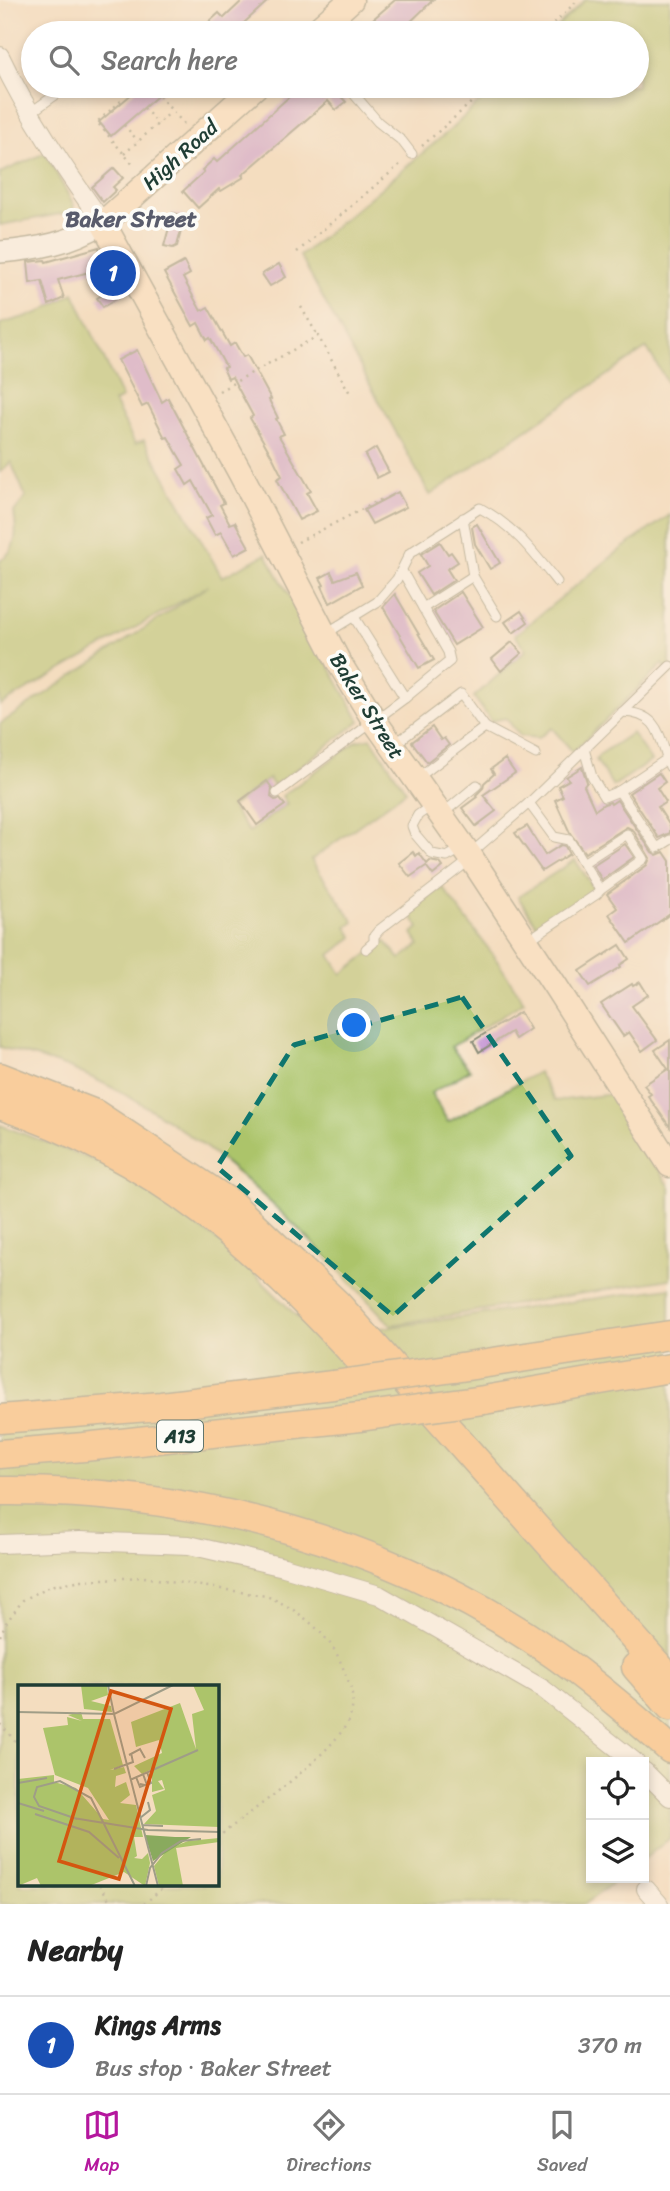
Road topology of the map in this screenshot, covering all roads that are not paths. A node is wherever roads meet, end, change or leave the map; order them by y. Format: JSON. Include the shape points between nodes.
{"nodes":[{"id":1,"x":351,"y":0,"type":"edge"},
{"id":2,"x":327,"y":21,"type":"edge"},
{"id":3,"x":0,"y":56,"type":"edge"},
{"id":4,"x":21,"y":96,"type":"edge"},
{"id":5,"x":22,"y":98,"type":"edge"},
{"id":6,"x":51,"y":98,"type":"edge"},
{"id":7,"x":243,"y":98,"type":"edge"},
{"id":8,"x":357,"y":98,"type":"edge"},
{"id":9,"x":30,"y":113,"type":"junction"},
{"id":10,"x":412,"y":154,"type":"road end"},
{"id":11,"x":103,"y":223,"type":"junction"},
{"id":12,"x":0,"y":252,"type":"edge"},
{"id":13,"x":463,"y":518,"type":"junction"},
{"id":14,"x":402,"y":571,"type":"junction"},
{"id":15,"x":473,"y":576,"type":"junction"},
{"id":16,"x":557,"y":582,"type":"dead end"},
{"id":17,"x":423,"y":608,"type":"junction"},
{"id":18,"x":497,"y":616,"type":"dead end"},
{"id":19,"x":354,"y":617,"type":"junction"},
{"id":20,"x":323,"y":635,"type":"junction"},
{"id":21,"x":670,"y":666,"type":"edge"},
{"id":22,"x":405,"y":698,"type":"junction"},
{"id":23,"x":622,"y":712,"type":"junction"},
{"id":24,"x":374,"y":720,"type":"junction"},
{"id":25,"x":485,"y":727,"type":"junction"},
{"id":26,"x":392,"y":747,"type":"junction"},
{"id":27,"x":584,"y":749,"type":"junction"},
{"id":28,"x":536,"y":754,"type":"dead end"},
{"id":29,"x":669,"y":763,"type":"edge"},
{"id":30,"x":415,"y":780,"type":"junction"},
{"id":31,"x":477,"y":785,"type":"dead end"},
{"id":32,"x":619,"y":790,"type":"junction"},
{"id":33,"x":277,"y":793,"type":"dead end"},
{"id":34,"x":529,"y":803,"type":"junction"},
{"id":35,"x":436,"y":810,"type":"junction"},
{"id":36,"x":670,"y":840,"type":"edge"},
{"id":37,"x":657,"y":848,"type":"junction"},
{"id":38,"x":468,"y":854,"type":"junction"},
{"id":39,"x":643,"y":859,"type":"junction"},
{"id":40,"x":583,"y":863,"type":"junction"},
{"id":41,"x":600,"y":890,"type":"junction"},
{"id":42,"x":526,"y":942,"type":"junction"},
{"id":43,"x":366,"y":949,"type":"dead end"},
{"id":44,"x":0,"y":1077,"type":"edge"},
{"id":45,"x":0,"y":1105,"type":"edge"},
{"id":46,"x":670,"y":1165,"type":"edge"},
{"id":47,"x":670,"y":1335,"type":"edge"},
{"id":48,"x":670,"y":1368,"type":"edge"},
{"id":49,"x":0,"y":1418,"type":"edge"},
{"id":50,"x":0,"y":1454,"type":"edge"},
{"id":51,"x":0,"y":1491,"type":"edge"},
{"id":52,"x":0,"y":1544,"type":"edge"},
{"id":53,"x":670,"y":1679,"type":"edge"},
{"id":54,"x":670,"y":1706,"type":"edge"},
{"id":55,"x":670,"y":1749,"type":"edge"},
{"id":56,"x":629,"y":1757,"type":"edge"},
{"id":57,"x":649,"y":1776,"type":"edge"},
{"id":58,"x":670,"y":1797,"type":"edge"},
{"id":59,"x":646,"y":1889,"type":"dead end"},
{"id":60,"x":659,"y":1904,"type":"edge"}],
"edges":[{"from":1,"to":2,"type":"main road"},
{"from":3,"to":4,"type":"street"},
{"from":5,"to":9,"type":"street"},
{"from":6,"to":9,"type":"lane"},
{"from":7,"to":11,"type":"main road","name":"High Road"},
{"from":8,"to":10,"type":"lane"},
{"from":9,"to":11,"type":"street"},
{"from":11,"to":12,"type":"street","via":[[67,242]]},
{"from":11,"to":20,"type":"main road","name":"Baker Street"},
{"from":13,"to":14,"type":"lane","via":[[410,553]]},
{"from":13,"to":15,"type":"lane"},
{"from":13,"to":16,"type":"lane","via":[[480,508],[494,516],[522,538]]},
{"from":14,"to":17,"type":"lane"},
{"from":14,"to":19,"type":"lane","via":[[377,602]]},
{"from":15,"to":17,"type":"lane"},
{"from":15,"to":18,"type":"lane"},
{"from":17,"to":22,"type":"lane","via":[[450,661]]},
{"from":19,"to":20,"type":"lane"},
{"from":19,"to":22,"type":"lane"},
{"from":20,"to":24,"type":"main road","name":"Baker Street"},
{"from":21,"to":23,"type":"lane"},
{"from":22,"to":24,"type":"lane"},
{"from":23,"to":27,"type":"lane"},
{"from":23,"to":29,"type":"lane","via":[[639,712],[649,719]]},
{"from":24,"to":26,"type":"main road","name":"Baker Street"},
{"from":24,"to":33,"type":"lane"},
{"from":25,"to":26,"type":"lane","via":[[461,694]]},
{"from":25,"to":28,"type":"lane"},
{"from":25,"to":30,"type":"lane"},
{"from":26,"to":30,"type":"main road","name":"Baker Street"},
{"from":27,"to":32,"type":"lane","via":[[604,797]]},
{"from":27,"to":34,"type":"lane"},
{"from":29,"to":32,"type":"lane"},
{"from":30,"to":35,"type":"main road","name":"Baker Street"},
{"from":31,"to":35,"type":"lane"},
{"from":32,"to":37,"type":"lane"},
{"from":34,"to":38,"type":"lane"},
{"from":34,"to":40,"type":"lane","via":[[554,837],[569,840]]},
{"from":35,"to":38,"type":"main road","name":"Baker Street"},
{"from":36,"to":37,"type":"lane"},
{"from":37,"to":39,"type":"lane","via":[[657,853]]},
{"from":38,"to":42,"type":"main road","name":"Baker Street"},
{"from":38,"to":43,"type":"lane","via":[[379,930]]},
{"from":39,"to":40,"type":"lane","via":[[627,834]]},
{"from":39,"to":41,"type":"lane"},
{"from":40,"to":41,"type":"lane"},
{"from":41,"to":42,"type":"lane"},
{"from":42,"to":46,"type":"main road","name":"Baker Street"},
{"from":44,"to":53,"type":"highway","via":[[94,1114],[231,1204],[337,1304]]},
{"from":45,"to":54,"type":"highway","via":[[57,1125],[124,1158],[195,1204],[258,1256],[355,1354]]},
{"from":47,"to":49,"type":"highway","number":"A13","bridge":true,"via":[[333,1385],[161,1406]]},
{"from":48,"to":50,"type":"highway","number":"A13","bridge":true,"via":[[360,1416]]},
{"from":51,"to":55,"type":"highway","via":[[92,1493],[188,1506],[293,1530],[374,1558],[448,1591],[520,1632],[589,1680]]},
{"from":52,"to":56,"type":"street","via":[[189,1545],[379,1595],[543,1689]]},
{"from":57,"to":58,"type":"street"},
{"from":59,"to":60,"type":"street"}]}
